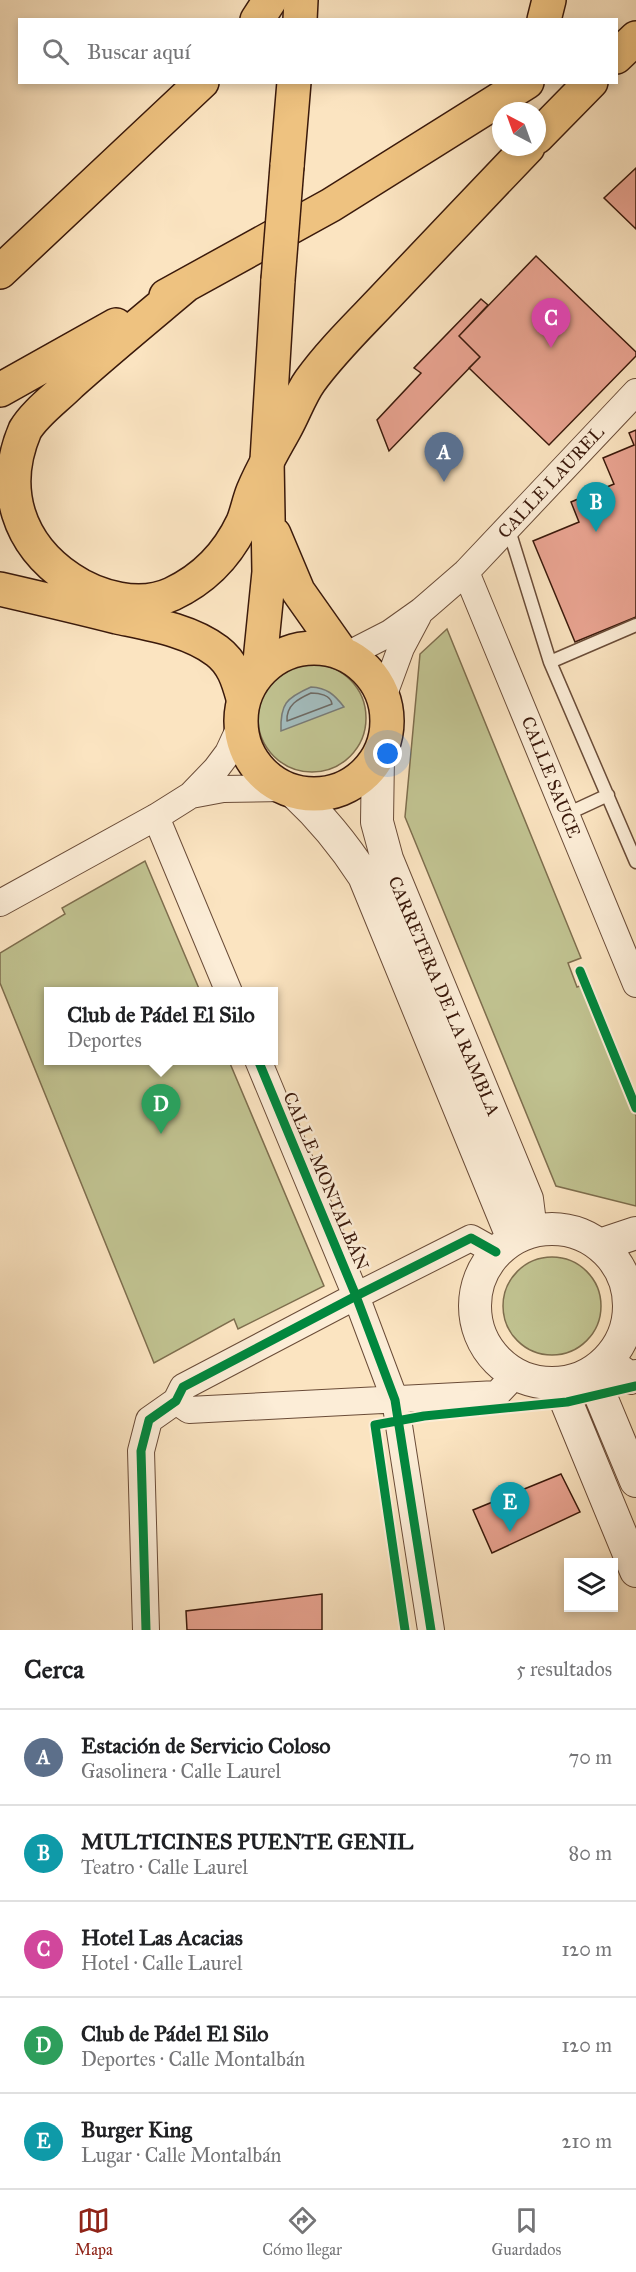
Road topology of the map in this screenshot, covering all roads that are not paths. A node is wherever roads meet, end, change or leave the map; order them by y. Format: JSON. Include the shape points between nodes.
{"nodes":[{"id":1,"x":270,"y":0,"type":"edge"},
{"id":2,"x":301,"y":0,"type":"edge"},
{"id":3,"x":549,"y":0,"type":"edge"},
{"id":4,"x":258,"y":18,"type":"edge"},
{"id":5,"x":300,"y":18,"type":"edge"},
{"id":6,"x":544,"y":18,"type":"edge"},
{"id":7,"x":636,"y":18,"type":"edge"},
{"id":8,"x":618,"y":28,"type":"edge"},
{"id":9,"x":636,"y":38,"type":"edge"},
{"id":10,"x":618,"y":55,"type":"edge"},
{"id":11,"x":200,"y":84,"type":"edge"},
{"id":12,"x":294,"y":84,"type":"edge"},
{"id":13,"x":522,"y":84,"type":"edge"},
{"id":14,"x":589,"y":84,"type":"edge"},
{"id":15,"x":498,"y":94,"type":"edge"},
{"id":16,"x":546,"y":128,"type":"edge"},
{"id":17,"x":519,"y":156,"type":"edge"},
{"id":18,"x":0,"y":272,"type":"edge"},
{"id":19,"x":186,"y":286,"type":"junction"},
{"id":20,"x":0,"y":390,"type":"edge"},
{"id":21,"x":636,"y":392,"type":"edge"},
{"id":22,"x":267,"y":460,"type":"junction"},
{"id":23,"x":268,"y":516,"type":"junction"},
{"id":24,"x":508,"y":527,"type":"junction"},
{"id":25,"x":466,"y":572,"type":"junction"},
{"id":26,"x":0,"y":589,"type":"edge"},
{"id":27,"x":421,"y":611,"type":"junction"},
{"id":28,"x":636,"y":625,"type":"edge"},
{"id":29,"x":344,"y":654,"type":"junction"},
{"id":30,"x":550,"y":662,"type":"junction"},
{"id":31,"x":383,"y":697,"type":"junction"},
{"id":32,"x":247,"y":699,"type":"junction"},
{"id":33,"x":378,"y":757,"type":"junction"},
{"id":34,"x":289,"y":790,"type":"junction"},
{"id":35,"x":192,"y":795,"type":"junction"},
{"id":36,"x":608,"y":795,"type":"junction"},
{"id":37,"x":567,"y":814,"type":"junction"},
{"id":38,"x":156,"y":817,"type":"junction"},
{"id":39,"x":636,"y":862,"type":"edge"},
{"id":40,"x":0,"y":903,"type":"edge"},
{"id":41,"x":636,"y":984,"type":"edge"},
{"id":42,"x":227,"y":987,"type":"edge"},
{"id":43,"x":260,"y":1065,"type":"edge"},
{"id":44,"x":636,"y":1233,"type":"edge"},
{"id":45,"x":513,"y":1241,"type":"junction"},
{"id":46,"x":600,"y":1245,"type":"junction"},
{"id":47,"x":356,"y":1296,"type":"junction"},
{"id":48,"x":599,"y":1367,"type":"junction"},
{"id":49,"x":515,"y":1375,"type":"junction"},
{"id":50,"x":636,"y":1376,"type":"edge"},
{"id":51,"x":559,"y":1384,"type":"junction"},
{"id":52,"x":395,"y":1400,"type":"junction"},
{"id":53,"x":176,"y":1401,"type":"junction"},
{"id":54,"x":636,"y":1481,"type":"edge"},
{"id":55,"x":636,"y":1571,"type":"edge"},
{"id":56,"x":146,"y":1630,"type":"edge"},
{"id":57,"x":431,"y":1630,"type":"edge"}],
"edges":[{"from":1,"to":4,"type":"main road"},
{"from":2,"to":5,"type":"main road"},
{"from":3,"to":6,"type":"main road"},
{"from":7,"to":8,"type":"main road"},
{"from":9,"to":10,"type":"main road"},
{"from":11,"to":18,"type":"main road"},
{"from":12,"to":22,"type":"main road","bridge":true},
{"from":13,"to":15,"type":"main road"},
{"from":14,"to":16,"type":"main road"},
{"from":15,"to":19,"type":"main road","via":[[331,205]]},
{"from":17,"to":22,"type":"main road","via":[[309,382]]},
{"from":19,"to":20,"type":"main road"},
{"from":19,"to":22,"type":"main road","via":[[105,353],[26,428],[14,456],[10,489],[15,516],[28,540],[59,572],[77,584],[114,598],[142,602],[171,594],[207,572],[228,551]]},
{"from":21,"to":24,"type":"street","name":"CALLE LAUREL"},
{"from":22,"to":23,"type":"main road"},
{"from":23,"to":29,"type":"main road","via":[[298,591]]},
{"from":23,"to":32,"type":"main road","via":[[268,572]]},
{"from":24,"to":25,"type":"street","name":"CALLE LAUREL"},
{"from":24,"to":30,"type":"lane"},
{"from":25,"to":27,"type":"street","name":"CALLE LAUREL"},
{"from":25,"to":37,"type":"street","name":"CALLE SAUCE"},
{"from":26,"to":32,"type":"main road","via":[[164,628],[198,640],[229,662]]},
{"from":27,"to":29,"type":"street","name":"CALLE LAUREL","via":[[390,633]]},
{"from":27,"to":31,"type":"street","via":[[401,648]]},
{"from":28,"to":30,"type":"lane"},
{"from":29,"to":31,"type":"main road","via":[[363,666]]},
{"from":29,"to":32,"type":"main road","via":[[319,647],[297,649],[276,657]]},
{"from":30,"to":36,"type":"lane"},
{"from":31,"to":33,"type":"main road","via":[[387,728]]},
{"from":32,"to":34,"type":"main road","via":[[247,753],[262,774]]},
{"from":32,"to":35,"type":"street","via":[[228,753]]},
{"from":33,"to":34,"type":"main road","via":[[363,776],[342,789],[318,794]]},
{"from":33,"to":45,"type":"street","name":"CARRETERA DE LA RAMBLA","via":[[377,822],[387,859],[525,1193]]},
{"from":34,"to":35,"type":"street","via":[[223,789]]},
{"from":34,"to":45,"type":"street","name":"CARRETERA DE LA RAMBLA","via":[[343,844],[364,876]]},
{"from":35,"to":38,"type":"street"},
{"from":36,"to":37,"type":"lane"},
{"from":36,"to":39,"type":"lane"},
{"from":37,"to":41,"type":"street","name":"CALLE SAUCE"},
{"from":38,"to":40,"type":"street"},
{"from":38,"to":42,"type":"street"},
{"from":43,"to":47,"type":"street","name":"CALLE MONTALBÁN"},
{"from":44,"to":46,"type":"street"},
{"from":45,"to":46,"type":"street","via":[[555,1228],[579,1233]]},
{"from":45,"to":47,"type":"street","via":[[471,1238]]},
{"from":45,"to":49,"type":"street","via":[[482,1271],[475,1294],[475,1318],[482,1341],[496,1361]]},
{"from":46,"to":48,"type":"street","via":[[618,1264],[628,1288],[629,1315],[622,1340]]},
{"from":47,"to":52,"type":"street","name":"CALLE MONTALBÁN"},
{"from":47,"to":53,"type":"street","via":[[183,1387]]},
{"from":48,"to":50,"type":"street","via":[[630,1378]]},
{"from":48,"to":51,"type":"street","via":[[579,1380]]},
{"from":48,"to":54,"type":"street"},
{"from":49,"to":51,"type":"street","via":[[537,1383]]},
{"from":49,"to":52,"type":"street","via":[[497,1394]]},
{"from":51,"to":55,"type":"street"},
{"from":52,"to":53,"type":"street","via":[[189,1410]]},
{"from":52,"to":57,"type":"street","name":"CALLE MONTALBÁN"},
{"from":53,"to":56,"type":"street","via":[[149,1420],[141,1451]]}]}
